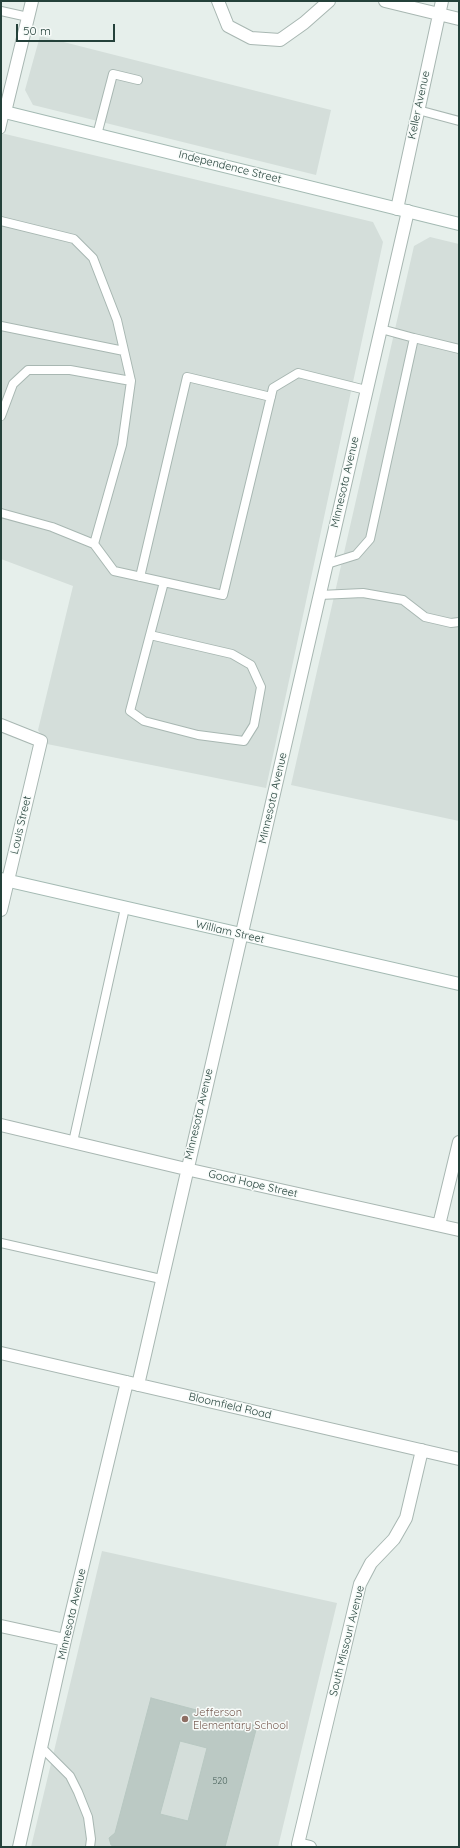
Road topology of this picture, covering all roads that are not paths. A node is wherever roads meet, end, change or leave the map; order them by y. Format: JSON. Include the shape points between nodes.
{"nodes":[{"id":1,"x":32,"y":1,"type":"edge"},
{"id":2,"x":218,"y":1,"type":"edge"},
{"id":3,"x":328,"y":1,"type":"edge"},
{"id":4,"x":385,"y":1,"type":"edge"},
{"id":5,"x":442,"y":1,"type":"edge"},
{"id":6,"x":1,"y":11,"type":"edge"},
{"id":7,"x":439,"y":14,"type":"junction"},
{"id":8,"x":28,"y":17,"type":"junction"},
{"id":9,"x":459,"y":19,"type":"edge"},
{"id":10,"x":138,"y":80,"type":"dead end"},
{"id":11,"x":418,"y":110,"type":"junction"},
{"id":12,"x":3,"y":111,"type":"edge"},
{"id":13,"x":459,"y":121,"type":"edge"},
{"id":14,"x":1,"y":129,"type":"edge"},
{"id":15,"x":97,"y":135,"type":"junction"},
{"id":16,"x":402,"y":210,"type":"junction"},
{"id":17,"x":1,"y":221,"type":"edge"},
{"id":18,"x":459,"y":224,"type":"edge"},
{"id":19,"x":1,"y":326,"type":"edge"},
{"id":20,"x":381,"y":329,"type":"junction"},
{"id":21,"x":414,"y":338,"type":"junction"},
{"id":22,"x":459,"y":349,"type":"edge"},
{"id":23,"x":124,"y":351,"type":"junction"},
{"id":24,"x":131,"y":381,"type":"junction"},
{"id":25,"x":366,"y":390,"type":"junction"},
{"id":26,"x":271,"y":397,"type":"junction"},
{"id":27,"x":1,"y":416,"type":"edge"},
{"id":28,"x":1,"y":513,"type":"edge"},
{"id":29,"x":94,"y":544,"type":"junction"},
{"id":30,"x":327,"y":564,"type":"junction"},
{"id":31,"x":140,"y":577,"type":"junction"},
{"id":32,"x":164,"y":582,"type":"junction"},
{"id":33,"x":320,"y":595,"type":"junction"},
{"id":34,"x":459,"y":622,"type":"edge"},
{"id":35,"x":150,"y":636,"type":"junction"},
{"id":36,"x":1,"y":725,"type":"edge"},
{"id":37,"x":4,"y":880,"type":"edge"},
{"id":38,"x":125,"y":908,"type":"junction"},
{"id":39,"x":1,"y":910,"type":"edge"},
{"id":40,"x":242,"y":934,"type":"junction"},
{"id":41,"x":459,"y":984,"type":"edge"},
{"id":42,"x":1,"y":1125,"type":"edge"},
{"id":43,"x":73,"y":1142,"type":"junction"},
{"id":44,"x":459,"y":1142,"type":"edge"},
{"id":45,"x":186,"y":1169,"type":"junction"},
{"id":46,"x":439,"y":1225,"type":"junction"},
{"id":47,"x":459,"y":1230,"type":"edge"},
{"id":48,"x":1,"y":1243,"type":"edge"},
{"id":49,"x":161,"y":1279,"type":"junction"},
{"id":50,"x":1,"y":1353,"type":"edge"},
{"id":51,"x":132,"y":1383,"type":"junction"},
{"id":52,"x":422,"y":1450,"type":"junction"},
{"id":53,"x":459,"y":1459,"type":"edge"},
{"id":54,"x":1,"y":1626,"type":"edge"},
{"id":55,"x":65,"y":1640,"type":"junction"},
{"id":56,"x":42,"y":1748,"type":"junction"},
{"id":57,"x":297,"y":1846,"type":"edge"},
{"id":58,"x":19,"y":1847,"type":"edge"},
{"id":59,"x":90,"y":1847,"type":"edge"},
{"id":60,"x":310,"y":1847,"type":"edge"}],
"edges":[{"from":1,"to":8,"type":"street"},
{"from":2,"to":3,"type":"street","via":[[228,26],[251,38],[280,40]]},
{"from":4,"to":7,"type":"street"},
{"from":5,"to":7,"type":"street","name":"Keller Avenue"},
{"from":6,"to":8,"type":"lane"},
{"from":7,"to":9,"type":"street"},
{"from":7,"to":11,"type":"street","name":"Keller Avenue"},
{"from":8,"to":12,"type":"street"},
{"from":10,"to":15,"type":"lane","via":[[113,74]]},
{"from":11,"to":13,"type":"lane"},
{"from":11,"to":16,"type":"street","name":"Keller Avenue"},
{"from":12,"to":14,"type":"lane"},
{"from":12,"to":15,"type":"street","name":"Independence Street"},
{"from":15,"to":16,"type":"street","name":"Independence Street"},
{"from":16,"to":18,"type":"street","name":"Independence Street"},
{"from":16,"to":20,"type":"street","name":"Minnesota Avenue"},
{"from":17,"to":23,"type":"lane","via":[[74,239],[93,258],[117,320]]},
{"from":19,"to":23,"type":"lane"},
{"from":20,"to":21,"type":"lane"},
{"from":20,"to":25,"type":"street","name":"Minnesota Avenue"},
{"from":21,"to":22,"type":"lane"},
{"from":21,"to":30,"type":"lane","via":[[370,539],[356,555]]},
{"from":23,"to":24,"type":"lane"},
{"from":24,"to":27,"type":"lane","via":[[70,370],[28,370],[13,384]]},
{"from":24,"to":29,"type":"lane","via":[[122,445]]},
{"from":25,"to":26,"type":"lane","via":[[298,373],[273,388]]},
{"from":25,"to":30,"type":"street","name":"Minnesota Avenue"},
{"from":26,"to":31,"type":"lane","via":[[187,377]]},
{"from":26,"to":32,"type":"lane","via":[[223,595]]},
{"from":28,"to":29,"type":"lane","via":[[52,527]]},
{"from":29,"to":31,"type":"lane","via":[[114,571]]},
{"from":30,"to":33,"type":"street","name":"Minnesota Avenue"},
{"from":31,"to":32,"type":"lane"},
{"from":32,"to":35,"type":"lane"},
{"from":33,"to":34,"type":"lane","via":[[363,593],[403,600],[425,617],[451,623]]},
{"from":33,"to":40,"type":"street","name":"Minnesota Avenue"},
{"from":35,"to":35,"type":"lane","via":[[130,711],[144,721],[198,735],[244,741],[254,725],[261,687],[251,665],[232,654]]},
{"from":36,"to":37,"type":"street","name":"Louis Street","via":[[41,741]]},
{"from":37,"to":38,"type":"street","name":"William Street"},
{"from":37,"to":39,"type":"street","name":"Louis Street"},
{"from":38,"to":40,"type":"street","name":"William Street"},
{"from":38,"to":43,"type":"lane"},
{"from":40,"to":41,"type":"street","name":"William Street"},
{"from":40,"to":45,"type":"street","name":"Minnesota Avenue"},
{"from":42,"to":43,"type":"street","name":"Good Hope Street"},
{"from":43,"to":45,"type":"street","name":"Good Hope Street"},
{"from":44,"to":46,"type":"street"},
{"from":45,"to":46,"type":"street","name":"Good Hope Street"},
{"from":45,"to":49,"type":"street","name":"Minnesota Avenue"},
{"from":46,"to":47,"type":"street","name":"Good Hope Street"},
{"from":48,"to":49,"type":"lane"},
{"from":49,"to":51,"type":"street","name":"Minnesota Avenue"},
{"from":50,"to":51,"type":"street","name":"Bloomfield Road"},
{"from":51,"to":52,"type":"street","name":"Bloomfield Road"},
{"from":51,"to":55,"type":"street","name":"Minnesota Avenue"},
{"from":52,"to":53,"type":"street","name":"Bloomfield Road"},
{"from":52,"to":57,"type":"street","name":"South Missouri Avenue","via":[[406,1518],[394,1539],[371,1562],[360,1584]]},
{"from":54,"to":55,"type":"street"},
{"from":55,"to":56,"type":"street","name":"Minnesota Avenue"},
{"from":56,"to":58,"type":"street","name":"Minnesota Avenue"},
{"from":56,"to":59,"type":"lane","via":[[70,1776],[78,1792],[88,1817]]},
{"from":57,"to":60,"type":"street"}]}
